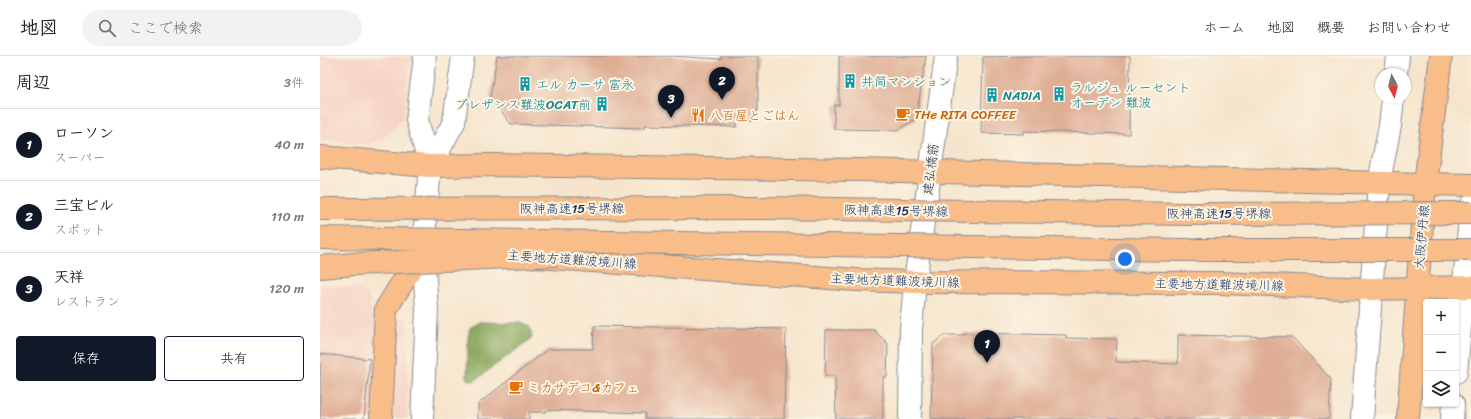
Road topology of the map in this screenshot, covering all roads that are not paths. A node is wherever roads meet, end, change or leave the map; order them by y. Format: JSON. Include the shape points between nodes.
{"nodes":[{"id":1,"x":425,"y":56,"type":"edge"},
{"id":2,"x":463,"y":56,"type":"edge"},
{"id":3,"x":946,"y":56,"type":"edge"},
{"id":4,"x":1398,"y":56,"type":"edge"},
{"id":5,"x":1442,"y":56,"type":"edge"},
{"id":6,"x":1397,"y":68,"type":"edge"},
{"id":7,"x":1392,"y":104,"type":"edge"},
{"id":8,"x":320,"y":157,"type":"edge"},
{"id":9,"x":430,"y":166,"type":"junction"},
{"id":10,"x":929,"y":173,"type":"junction"},
{"id":11,"x":1379,"y":182,"type":"junction"},
{"id":12,"x":1425,"y":183,"type":"junction"},
{"id":13,"x":1471,"y":185,"type":"edge"},
{"id":14,"x":1471,"y":206,"type":"edge"},
{"id":15,"x":320,"y":209,"type":"edge"},
{"id":16,"x":1471,"y":213,"type":"edge"},
{"id":17,"x":320,"y":240,"type":"edge"},
{"id":18,"x":433,"y":244,"type":"junction"},
{"id":19,"x":764,"y":244,"type":"junction"},
{"id":20,"x":1471,"y":250,"type":"edge"},
{"id":21,"x":320,"y":266,"type":"edge"},
{"id":22,"x":916,"y":282,"type":"junction"},
{"id":23,"x":1467,"y":287,"type":"edge"},
{"id":24,"x":1417,"y":288,"type":"junction"},
{"id":25,"x":1370,"y":289,"type":"junction"},
{"id":26,"x":1456,"y":371,"type":"edge"},
{"id":27,"x":1453,"y":407,"type":"edge"},
{"id":28,"x":382,"y":419,"type":"edge"},
{"id":29,"x":422,"y":419,"type":"edge"},
{"id":30,"x":910,"y":419,"type":"edge"},
{"id":31,"x":1362,"y":419,"type":"edge"},
{"id":32,"x":1408,"y":419,"type":"edge"},
{"id":33,"x":1452,"y":419,"type":"edge"}],
"edges":[{"from":1,"to":9,"type":"street","via":[[417,120]]},
{"from":2,"to":9,"type":"street","via":[[454,122]]},
{"from":3,"to":10,"type":"street","name":"建弘橋筋"},
{"from":4,"to":6,"type":"street"},
{"from":5,"to":12,"type":"main road","name":"大阪伊丹線"},
{"from":7,"to":11,"type":"street"},
{"from":8,"to":9,"type":"main road"},
{"from":9,"to":10,"type":"main road","via":[[860,170]]},
{"from":9,"to":18,"type":"street"},
{"from":10,"to":11,"type":"main road"},
{"from":10,"to":22,"type":"street","name":"建弘橋筋"},
{"from":11,"to":12,"type":"main road"},
{"from":11,"to":25,"type":"street"},
{"from":12,"to":13,"type":"main road"},
{"from":12,"to":24,"type":"main road","name":"大阪伊丹線"},
{"from":14,"to":23,"type":"street"},
{"from":15,"to":16,"type":"main road","name":"阪神高速15号堺線","bridge":true,"via":[[766,208],[1189,214]]},
{"from":17,"to":18,"type":"main road","bridge":true},
{"from":18,"to":19,"type":"main road","bridge":true},
{"from":18,"to":22,"type":"main road","name":"主要地方道難波境川線","via":[[849,279]]},
{"from":18,"to":28,"type":"main road","via":[[386,309]]},
{"from":18,"to":29,"type":"street"},
{"from":19,"to":20,"type":"main road","bridge":true,"via":[[1186,250]]},
{"from":19,"to":21,"type":"main road","bridge":true},
{"from":22,"to":25,"type":"main road","name":"主要地方道難波境川線","via":[[1218,283]]},
{"from":22,"to":30,"type":"street","name":"建弘橋筋","via":[[911,329]]},
{"from":23,"to":24,"type":"main road","name":"主要地方道難波境川線"},
{"from":23,"to":26,"type":"street"},
{"from":24,"to":25,"type":"main road","name":"主要地方道難波境川線"},
{"from":24,"to":32,"type":"main road","name":"大阪伊丹線"},
{"from":25,"to":31,"type":"street"},
{"from":27,"to":33,"type":"street"}]}
